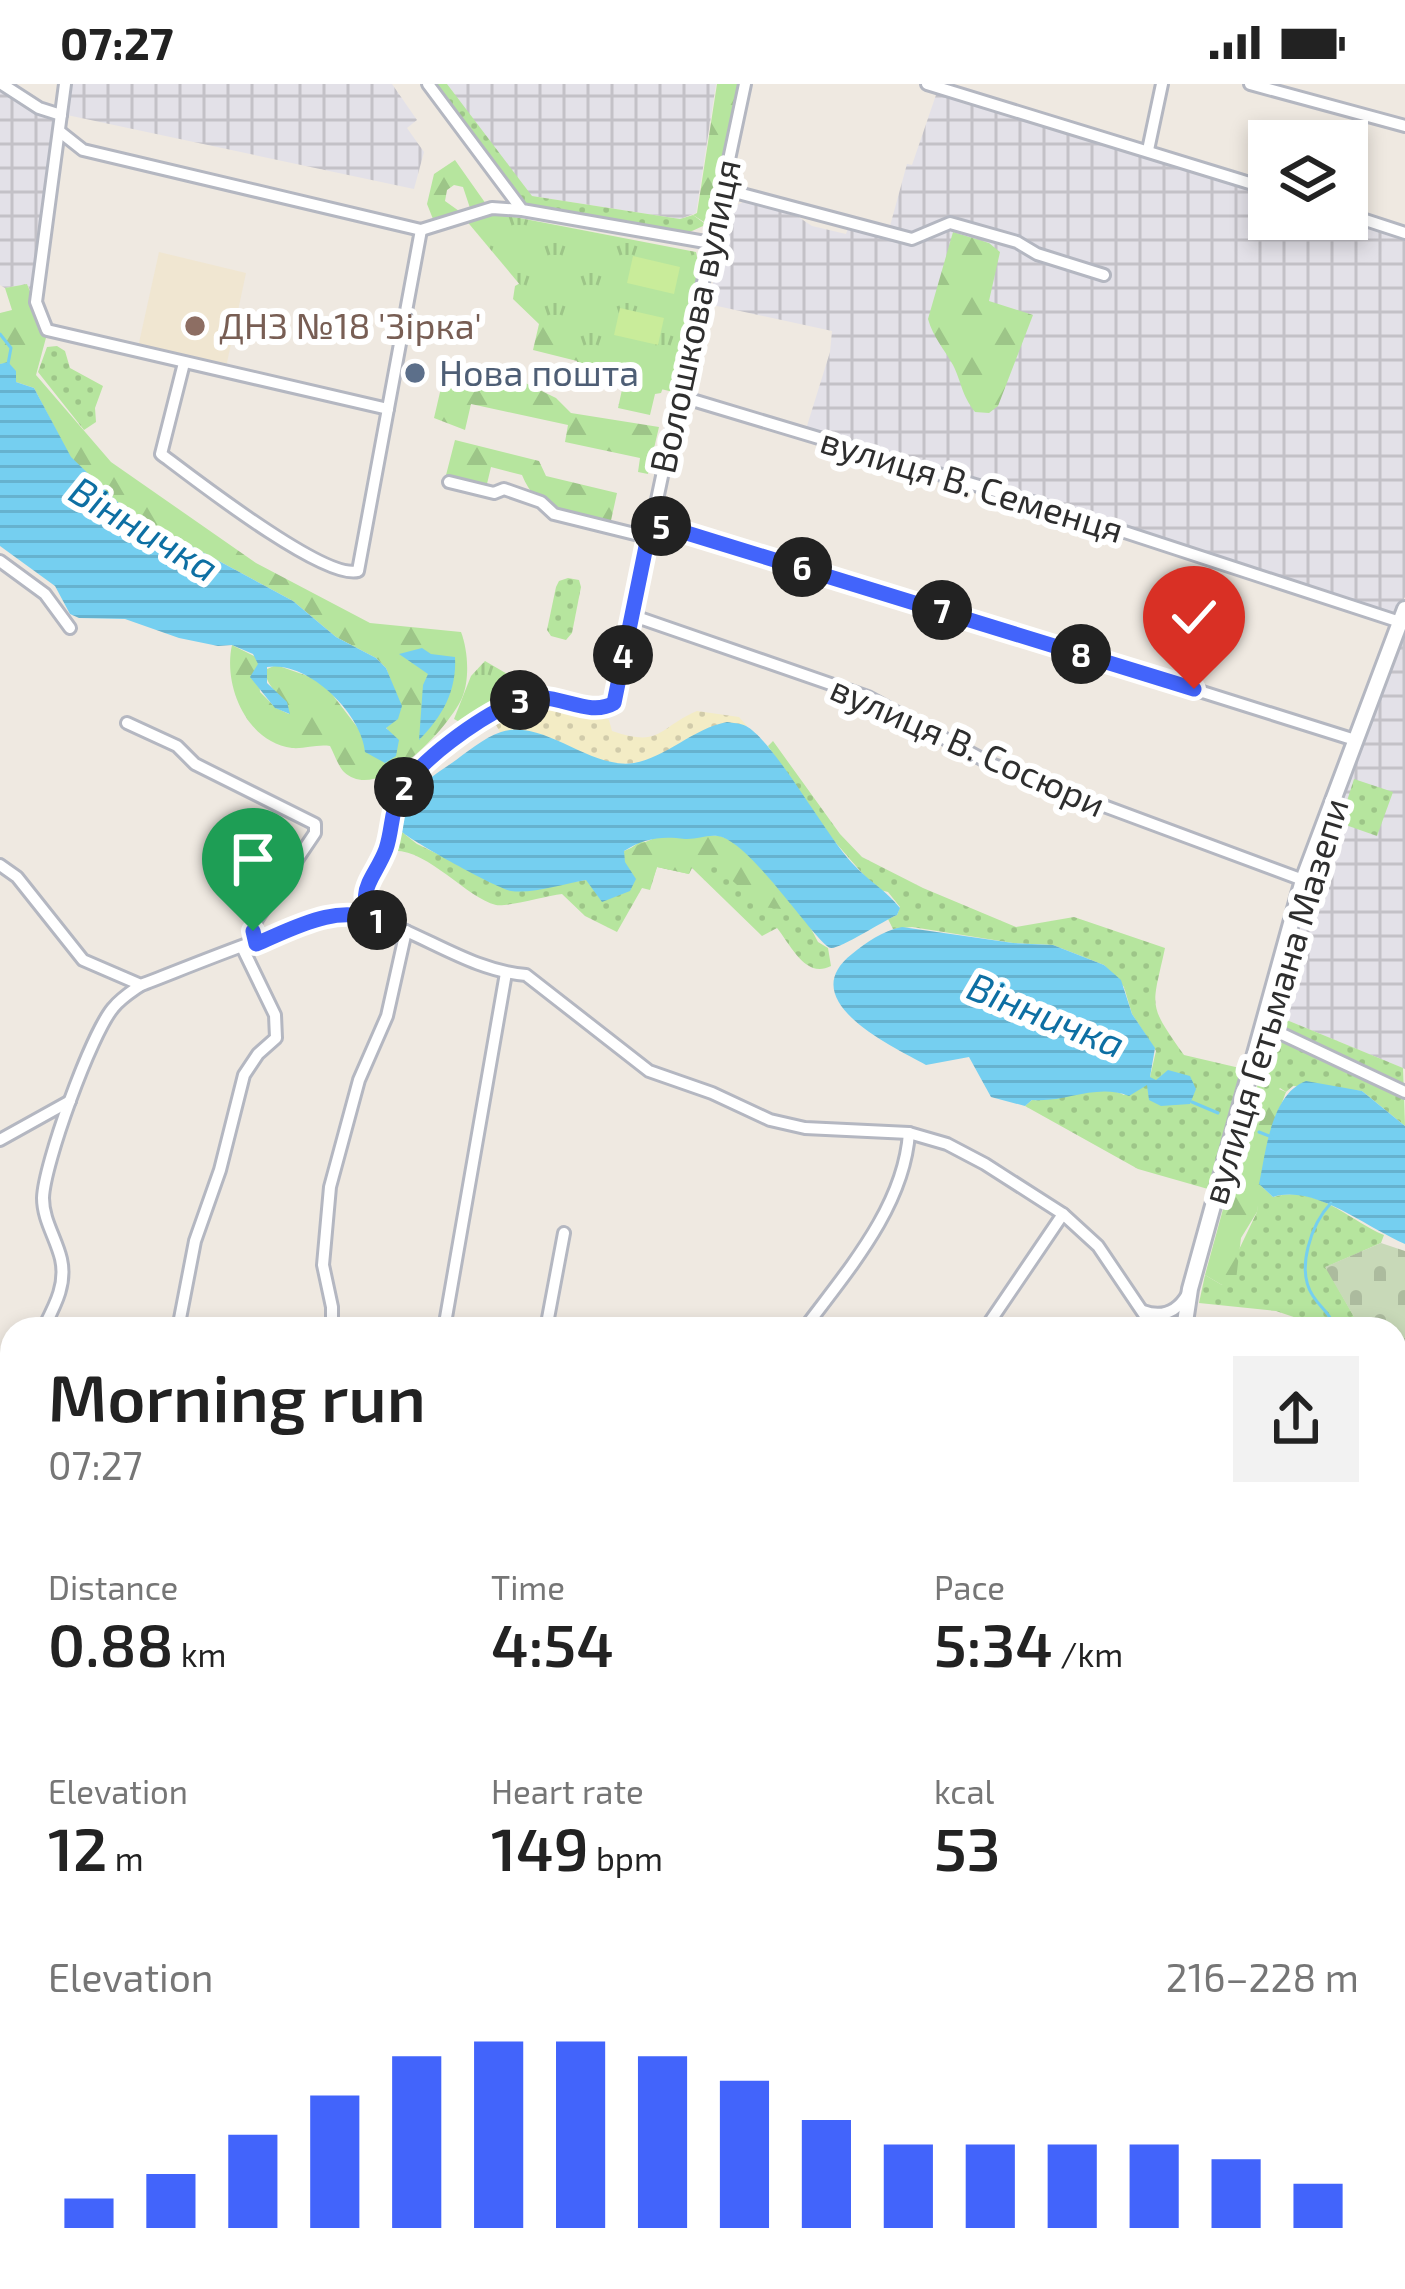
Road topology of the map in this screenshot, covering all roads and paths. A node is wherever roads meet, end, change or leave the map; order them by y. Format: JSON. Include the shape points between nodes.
{"nodes":[{"id":1,"x":2,"y":84,"type":"edge"},
{"id":2,"x":65,"y":84,"type":"edge"},
{"id":3,"x":428,"y":84,"type":"edge"},
{"id":4,"x":745,"y":84,"type":"edge"},
{"id":5,"x":927,"y":84,"type":"edge"},
{"id":6,"x":1162,"y":84,"type":"edge"},
{"id":7,"x":1250,"y":84,"type":"edge"},
{"id":8,"x":61,"y":115,"type":"junction"},
{"id":9,"x":1405,"y":126,"type":"edge"},
{"id":10,"x":59,"y":130,"type":"junction"},
{"id":11,"x":1148,"y":150,"type":"junction"},
{"id":12,"x":1248,"y":182,"type":"edge"},
{"id":13,"x":723,"y":189,"type":"junction"},
{"id":14,"x":522,"y":210,"type":"junction"},
{"id":15,"x":1368,"y":221,"type":"edge"},
{"id":16,"x":421,"y":230,"type":"junction"},
{"id":17,"x":1405,"y":233,"type":"edge"},
{"id":18,"x":712,"y":243,"type":"junction"},
{"id":19,"x":1104,"y":275,"type":"dead end"},
{"id":20,"x":184,"y":363,"type":"junction"},
{"id":21,"x":679,"y":396,"type":"junction"},
{"id":22,"x":388,"y":410,"type":"junction"},
{"id":23,"x":449,"y":482,"type":"dead end"},
{"id":24,"x":651,"y":522,"type":"junction"},
{"id":25,"x":647,"y":538,"type":"junction"},
{"id":26,"x":0,"y":561,"type":"edge"},
{"id":27,"x":631,"y":615,"type":"junction"},
{"id":28,"x":1403,"y":616,"type":"edge"},
{"id":29,"x":70,"y":628,"type":"dead end"},
{"id":30,"x":127,"y":723,"type":"dead end"},
{"id":31,"x":1354,"y":740,"type":"junction"},
{"id":32,"x":0,"y":865,"type":"edge"},
{"id":33,"x":1303,"y":880,"type":"junction"},
{"id":34,"x":379,"y":922,"type":"junction"},
{"id":35,"x":406,"y":931,"type":"junction"},
{"id":36,"x":249,"y":946,"type":"junction"},
{"id":37,"x":506,"y":973,"type":"junction"},
{"id":38,"x":141,"y":985,"type":"junction"},
{"id":39,"x":1265,"y":1025,"type":"junction"},
{"id":40,"x":1405,"y":1092,"type":"edge"},
{"id":41,"x":70,"y":1101,"type":"junction"},
{"id":42,"x":909,"y":1133,"type":"junction"},
{"id":43,"x":0,"y":1140,"type":"edge"},
{"id":44,"x":1063,"y":1214,"type":"junction"},
{"id":45,"x":564,"y":1233,"type":"dead end"},
{"id":46,"x":1190,"y":1289,"type":"junction"},
{"id":47,"x":1140,"y":1310,"type":"junction"},
{"id":48,"x":48,"y":1317,"type":"edge"},
{"id":49,"x":180,"y":1317,"type":"edge"},
{"id":50,"x":332,"y":1317,"type":"edge"},
{"id":51,"x":446,"y":1317,"type":"edge"},
{"id":52,"x":547,"y":1317,"type":"edge"},
{"id":53,"x":813,"y":1317,"type":"edge"},
{"id":54,"x":993,"y":1317,"type":"edge"},
{"id":55,"x":1145,"y":1317,"type":"edge"},
{"id":56,"x":1186,"y":1317,"type":"edge"}],
"edges":[{"from":1,"to":8,"type":"street"},
{"from":2,"to":8,"type":"street"},
{"from":3,"to":14,"type":"street"},
{"from":4,"to":13,"type":"street","name":"Волошкова вулиця"},
{"from":5,"to":11,"type":"street"},
{"from":6,"to":11,"type":"street"},
{"from":7,"to":9,"type":"street"},
{"from":8,"to":10,"type":"street"},
{"from":10,"to":16,"type":"street","via":[[83,150]]},
{"from":10,"to":20,"type":"street","via":[[36,302],[47,330]]},
{"from":11,"to":12,"type":"street"},
{"from":13,"to":18,"type":"street","name":"Волошкова вулиця"},
{"from":13,"to":19,"type":"street","via":[[912,239],[950,223]]},
{"from":14,"to":16,"type":"street","via":[[492,208]]},
{"from":14,"to":18,"type":"street"},
{"from":15,"to":17,"type":"street"},
{"from":16,"to":22,"type":"street"},
{"from":18,"to":21,"type":"street","name":"Волошкова вулиця"},
{"from":20,"to":22,"type":"street"},
{"from":20,"to":22,"type":"street","via":[[160,454],[248,518],[350,574],[358,571]]},
{"from":21,"to":24,"type":"street","name":"Волошкова вулиця"},
{"from":21,"to":28,"type":"street","name":"вулиця В. Семенця"},
{"from":23,"to":25,"type":"street","via":[[504,489],[554,514]]},
{"from":24,"to":25,"type":"street","name":"Волошкова вулиця"},
{"from":24,"to":31,"type":"street"},
{"from":25,"to":27,"type":"street","name":"Волошкова вулиця"},
{"from":26,"to":29,"type":"street","via":[[45,594]]},
{"from":27,"to":33,"type":"street","name":"вулиця В. Сосюри","via":[[868,698],[991,764]]},
{"from":27,"to":34,"type":"street","name":"Волошкова вулиця","via":[[614,703],[595,709],[558,698],[514,702],[414,775],[364,889]]},
{"from":28,"to":31,"type":"street","name":"вулиця Гетьмана Мазепи"},
{"from":30,"to":36,"type":"street","via":[[315,824]]},
{"from":31,"to":33,"type":"street","name":"вулиця Гетьмана Мазепи"},
{"from":32,"to":38,"type":"street","via":[[83,960]]},
{"from":33,"to":39,"type":"street","name":"вулиця Гетьмана Мазепи"},
{"from":34,"to":35,"type":"street"},
{"from":34,"to":36,"type":"street","via":[[349,913]]},
{"from":35,"to":37,"type":"street"},
{"from":35,"to":50,"type":"street","via":[[331,1187],[323,1265]]},
{"from":36,"to":38,"type":"street"},
{"from":36,"to":49,"type":"street","via":[[276,1038],[244,1075]]},
{"from":37,"to":42,"type":"street","via":[[539,982],[649,1071],[770,1120]]},
{"from":37,"to":51,"type":"street"},
{"from":38,"to":41,"type":"street","via":[[111,1010]]},
{"from":39,"to":40,"type":"street"},
{"from":39,"to":46,"type":"street","name":"вулиця Гетьмана Мазепи"},
{"from":41,"to":43,"type":"street"},
{"from":41,"to":48,"type":"street","via":[[44,1190],[63,1282]]},
{"from":42,"to":44,"type":"street","via":[[947,1144]]},
{"from":42,"to":53,"type":"street","via":[[907,1162],[870,1240]]},
{"from":44,"to":47,"type":"street","via":[[1098,1246]]},
{"from":44,"to":54,"type":"street"},
{"from":45,"to":52,"type":"street"},
{"from":46,"to":47,"type":"street","via":[[1168,1313]]},
{"from":46,"to":56,"type":"street","name":"вулиця Гетьмана Мазепи"},
{"from":47,"to":55,"type":"street"}]}
